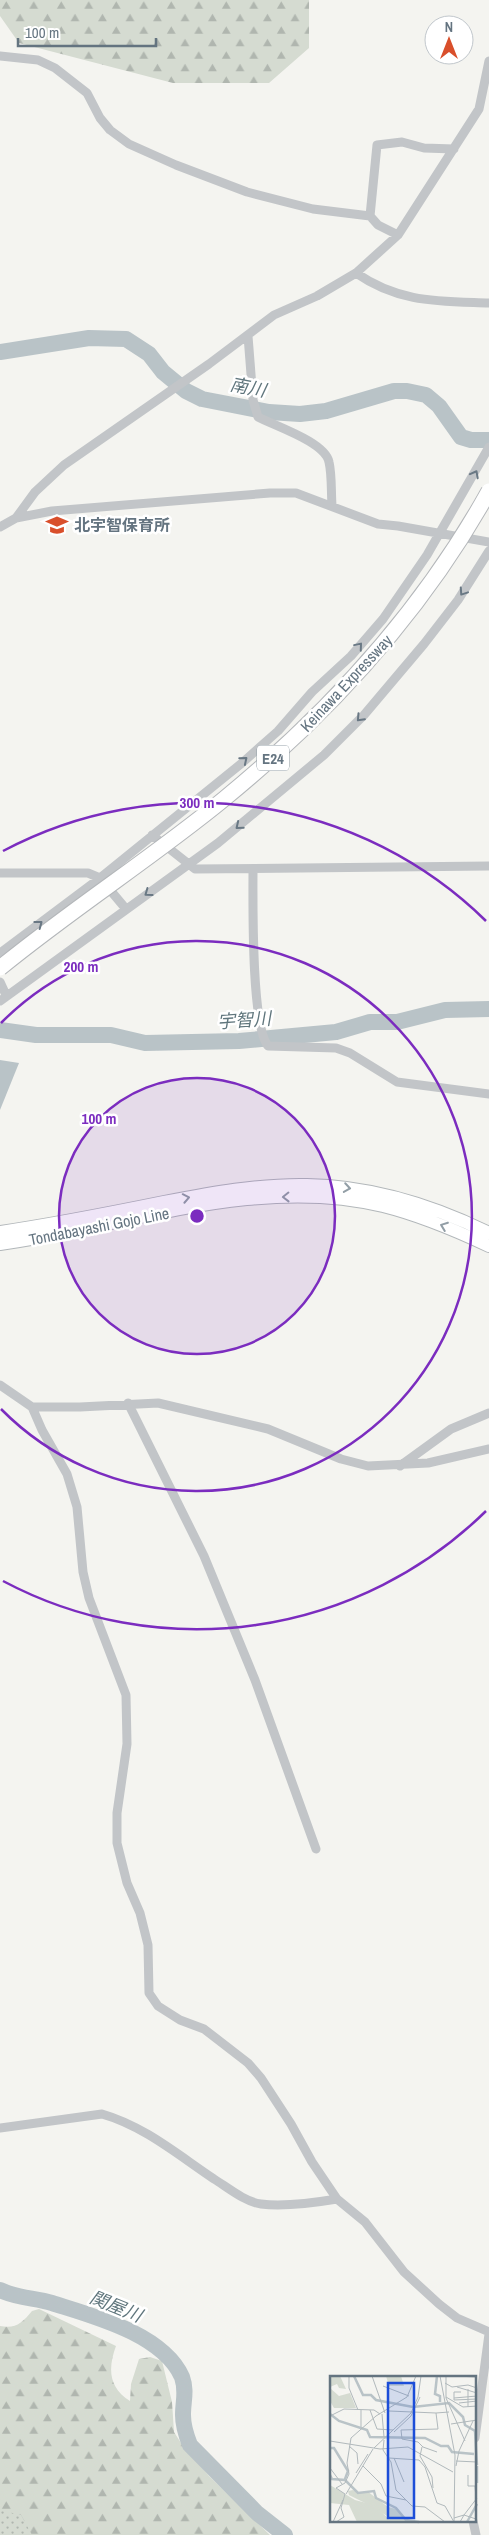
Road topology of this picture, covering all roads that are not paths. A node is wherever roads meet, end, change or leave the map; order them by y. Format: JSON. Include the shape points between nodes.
{"nodes":[{"id":1,"x":0,"y":56,"type":"edge"},
{"id":2,"x":489,"y":61,"type":"edge"},
{"id":3,"x":454,"y":149,"type":"junction"},
{"id":4,"x":370,"y":216,"type":"junction"},
{"id":5,"x":398,"y":235,"type":"junction"},
{"id":6,"x":356,"y":273,"type":"junction"},
{"id":7,"x":489,"y":303,"type":"edge"},
{"id":8,"x":248,"y":336,"type":"junction"},
{"id":9,"x":489,"y":447,"type":"edge"},
{"id":10,"x":489,"y":491,"type":"edge"},
{"id":11,"x":332,"y":505,"type":"junction"},
{"id":12,"x":16,"y":518,"type":"junction"},
{"id":13,"x":0,"y":528,"type":"edge"},
{"id":14,"x":438,"y":533,"type":"junction"},
{"id":15,"x":489,"y":542,"type":"edge"},
{"id":16,"x":489,"y":551,"type":"edge"},
{"id":17,"x":152,"y":835,"type":"junction"},
{"id":18,"x":187,"y":864,"type":"junction"},
{"id":19,"x":489,"y":866,"type":"edge"},
{"id":20,"x":253,"y":869,"type":"junction"},
{"id":21,"x":0,"y":873,"type":"edge"},
{"id":22,"x":100,"y":878,"type":"junction"},
{"id":23,"x":126,"y":909,"type":"junction"},
{"id":24,"x":0,"y":953,"type":"edge"},
{"id":25,"x":0,"y":968,"type":"edge"},
{"id":26,"x":0,"y":982,"type":"edge"},
{"id":27,"x":3,"y":998,"type":"edge"},
{"id":28,"x":489,"y":1094,"type":"edge"},
{"id":29,"x":0,"y":1232,"type":"edge"},
{"id":30,"x":489,"y":1233,"type":"edge"},
{"id":31,"x":0,"y":1244,"type":"edge"},
{"id":32,"x":489,"y":1246,"type":"edge"},
{"id":33,"x":0,"y":1385,"type":"edge"},
{"id":34,"x":128,"y":1403,"type":"junction"},
{"id":35,"x":32,"y":1406,"type":"junction"},
{"id":36,"x":489,"y":1413,"type":"edge"},
{"id":37,"x":489,"y":1449,"type":"edge"},
{"id":38,"x":400,"y":1466,"type":"junction"},
{"id":39,"x":316,"y":1849,"type":"dead end"},
{"id":40,"x":0,"y":2128,"type":"edge"},
{"id":41,"x":337,"y":2199,"type":"junction"},
{"id":42,"x":489,"y":2333,"type":"edge"},
{"id":43,"x":476,"y":2430,"type":"edge"},
{"id":44,"x":473,"y":2522,"type":"edge"},
{"id":45,"x":476,"y":2535,"type":"edge"}],
"edges":[{"from":1,"to":4,"type":"street","via":[[38,60],[56,68],[87,93],[110,130],[129,144],[176,165],[247,192],[314,209]]},
{"from":2,"to":3,"type":"street","via":[[479,110]]},
{"from":3,"to":4,"type":"street","via":[[424,148],[402,142],[377,145]]},
{"from":3,"to":5,"type":"street"},
{"from":4,"to":5,"type":"street","via":[[378,226]]},
{"from":5,"to":6,"type":"street"},
{"from":6,"to":7,"type":"street","via":[[394,294],[441,301]]},
{"from":6,"to":8,"type":"street","via":[[317,296],[274,315]]},
{"from":8,"to":11,"type":"street","via":[[253,400],[258,417],[302,437],[322,451],[329,461]]},
{"from":8,"to":12,"type":"street","via":[[64,465],[35,492]]},
{"from":14,"to":9,"type":"street","one_way":true},
{"from":10,"to":25,"type":"highway","name":"Keinawa Expressway","number":"E24","bridge":true,"via":[[411,612],[328,706],[223,800]]},
{"from":11,"to":12,"type":"street","via":[[296,493],[270,493],[52,511]]},
{"from":11,"to":14,"type":"street","via":[[378,524]]},
{"from":12,"to":13,"type":"street"},
{"from":14,"to":15,"type":"street"},
{"from":17,"to":14,"type":"street","one_way":true,"via":[[278,731],[312,692],[351,656],[407,585]]},
{"from":16,"to":18,"type":"street","one_way":true,"via":[[442,622],[344,736],[262,807]]},
{"from":17,"to":18,"type":"street"},
{"from":17,"to":22,"type":"street"},
{"from":18,"to":20,"type":"street","via":[[195,869]]},
{"from":18,"to":23,"type":"street","one_way":true},
{"from":19,"to":20,"type":"street"},
{"from":20,"to":28,"type":"street","via":[[258,1006],[261,1032],[268,1046],[336,1048],[397,1082]]},
{"from":21,"to":22,"type":"street","via":[[88,873]]},
{"from":22,"to":23,"type":"street"},
{"from":24,"to":22,"type":"street","one_way":true},
{"from":23,"to":27,"type":"street"},
{"from":26,"to":27,"type":"street"},
{"from":29,"to":30,"type":"main road","name":"Tondabayashi Gojo Line","one_way":true,"via":[[215,1193],[306,1185],[386,1195],[446,1214]]},
{"from":32,"to":31,"type":"main road","name":"Tondabayashi Gojo Line","one_way":true,"via":[[460,1232],[382,1206],[305,1196],[259,1197]]},
{"from":33,"to":35,"type":"street"},
{"from":34,"to":35,"type":"street"},
{"from":34,"to":38,"type":"street","via":[[158,1403],[255,1426],[368,1466]]},
{"from":34,"to":39,"type":"street","via":[[207,1565],[255,1680]]},
{"from":35,"to":41,"type":"street","via":[[67,1474],[77,1507],[83,1572],[89,1598],[126,1695],[127,1744],[117,1813],[117,1843],[148,1945],[149,1994],[152,2000],[180,2020],[204,2029],[248,2063],[261,2078]]},
{"from":36,"to":38,"type":"street","via":[[451,1430]]},
{"from":37,"to":38,"type":"street"},
{"from":40,"to":41,"type":"street","via":[[102,2114],[146,2132],[228,2188],[259,2204]]},
{"from":41,"to":42,"type":"street","via":[[364,2222],[404,2272],[438,2304],[457,2318]]},
{"from":42,"to":43,"type":"street"},
{"from":44,"to":45,"type":"street"}]}
